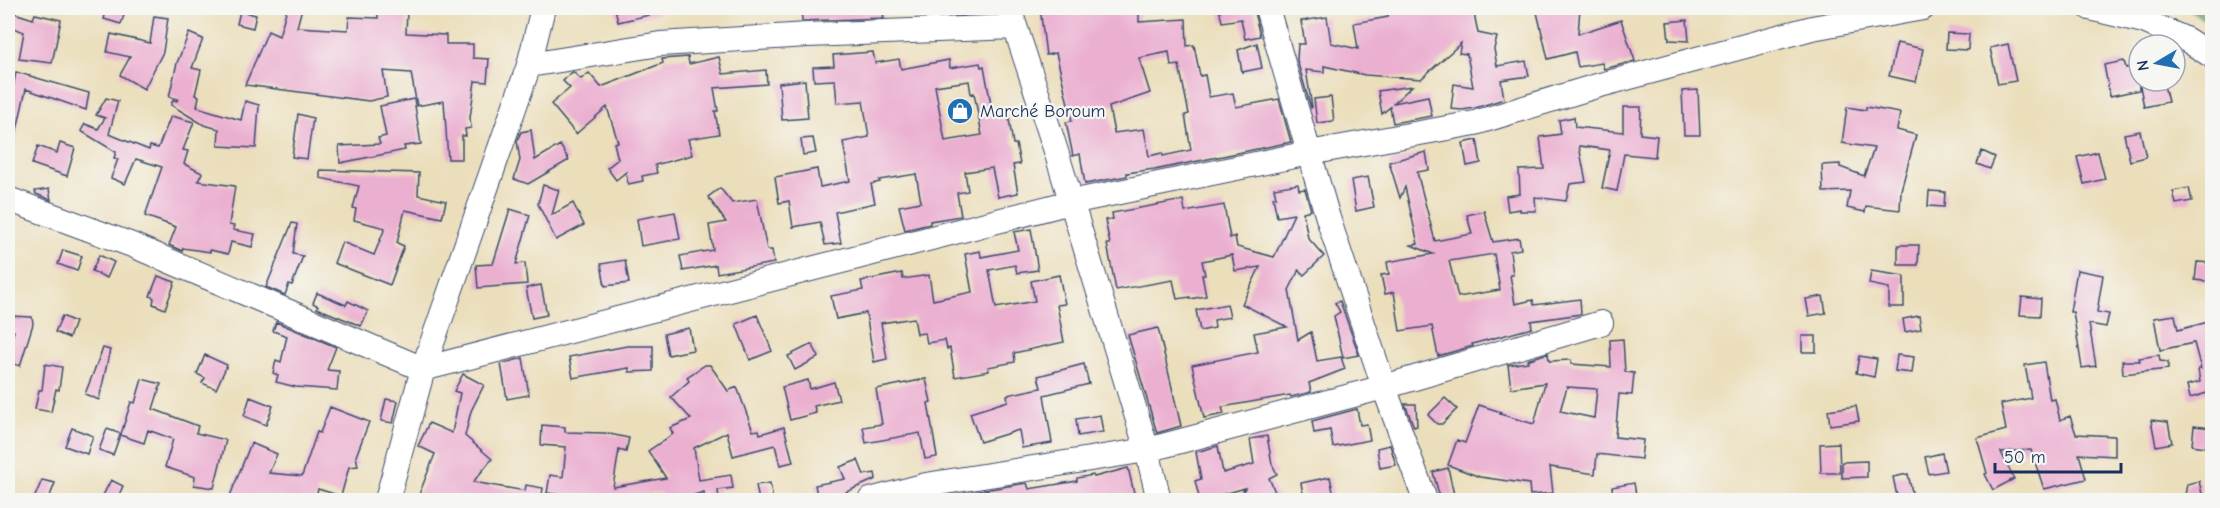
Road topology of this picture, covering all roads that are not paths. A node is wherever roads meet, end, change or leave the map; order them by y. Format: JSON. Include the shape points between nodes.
{"nodes":[{"id":1,"x":543,"y":8,"type":"edge"},
{"id":2,"x":1267,"y":8,"type":"edge"},
{"id":3,"x":1923,"y":8,"type":"edge"},
{"id":4,"x":2090,"y":8,"type":"edge"},
{"id":5,"x":1012,"y":17,"type":"edge"},
{"id":6,"x":2212,"y":56,"type":"edge"},
{"id":7,"x":529,"y":64,"type":"junction"},
{"id":8,"x":1310,"y":153,"type":"junction"},
{"id":9,"x":8,"y":199,"type":"edge"},
{"id":10,"x":1071,"y":202,"type":"junction"},
{"id":11,"x":1601,"y":324,"type":"dead end"},
{"id":12,"x":423,"y":369,"type":"junction"},
{"id":13,"x":1384,"y":387,"type":"junction"},
{"id":14,"x":1147,"y":450,"type":"junction"},
{"id":15,"x":387,"y":501,"type":"edge"},
{"id":16,"x":870,"y":501,"type":"edge"},
{"id":17,"x":1159,"y":501,"type":"edge"},
{"id":18,"x":1425,"y":501,"type":"edge"}],
"edges":[{"from":1,"to":7,"type":"street"},
{"from":2,"to":8,"type":"street"},
{"from":3,"to":8,"type":"street","via":[[1801,31],[1475,123]]},
{"from":4,"to":6,"type":"street","via":[[2144,21]]},
{"from":5,"to":7,"type":"street","via":[[660,44]]},
{"from":5,"to":10,"type":"street"},
{"from":7,"to":12,"type":"street"},
{"from":8,"to":10,"type":"street"},
{"from":8,"to":13,"type":"street"},
{"from":9,"to":12,"type":"street","via":[[132,245]]},
{"from":10,"to":12,"type":"street"},
{"from":10,"to":14,"type":"street"},
{"from":11,"to":13,"type":"street"},
{"from":12,"to":15,"type":"street"},
{"from":13,"to":14,"type":"street"},
{"from":13,"to":18,"type":"street"},
{"from":14,"to":16,"type":"street","via":[[926,485]]},
{"from":14,"to":17,"type":"street"}]}
